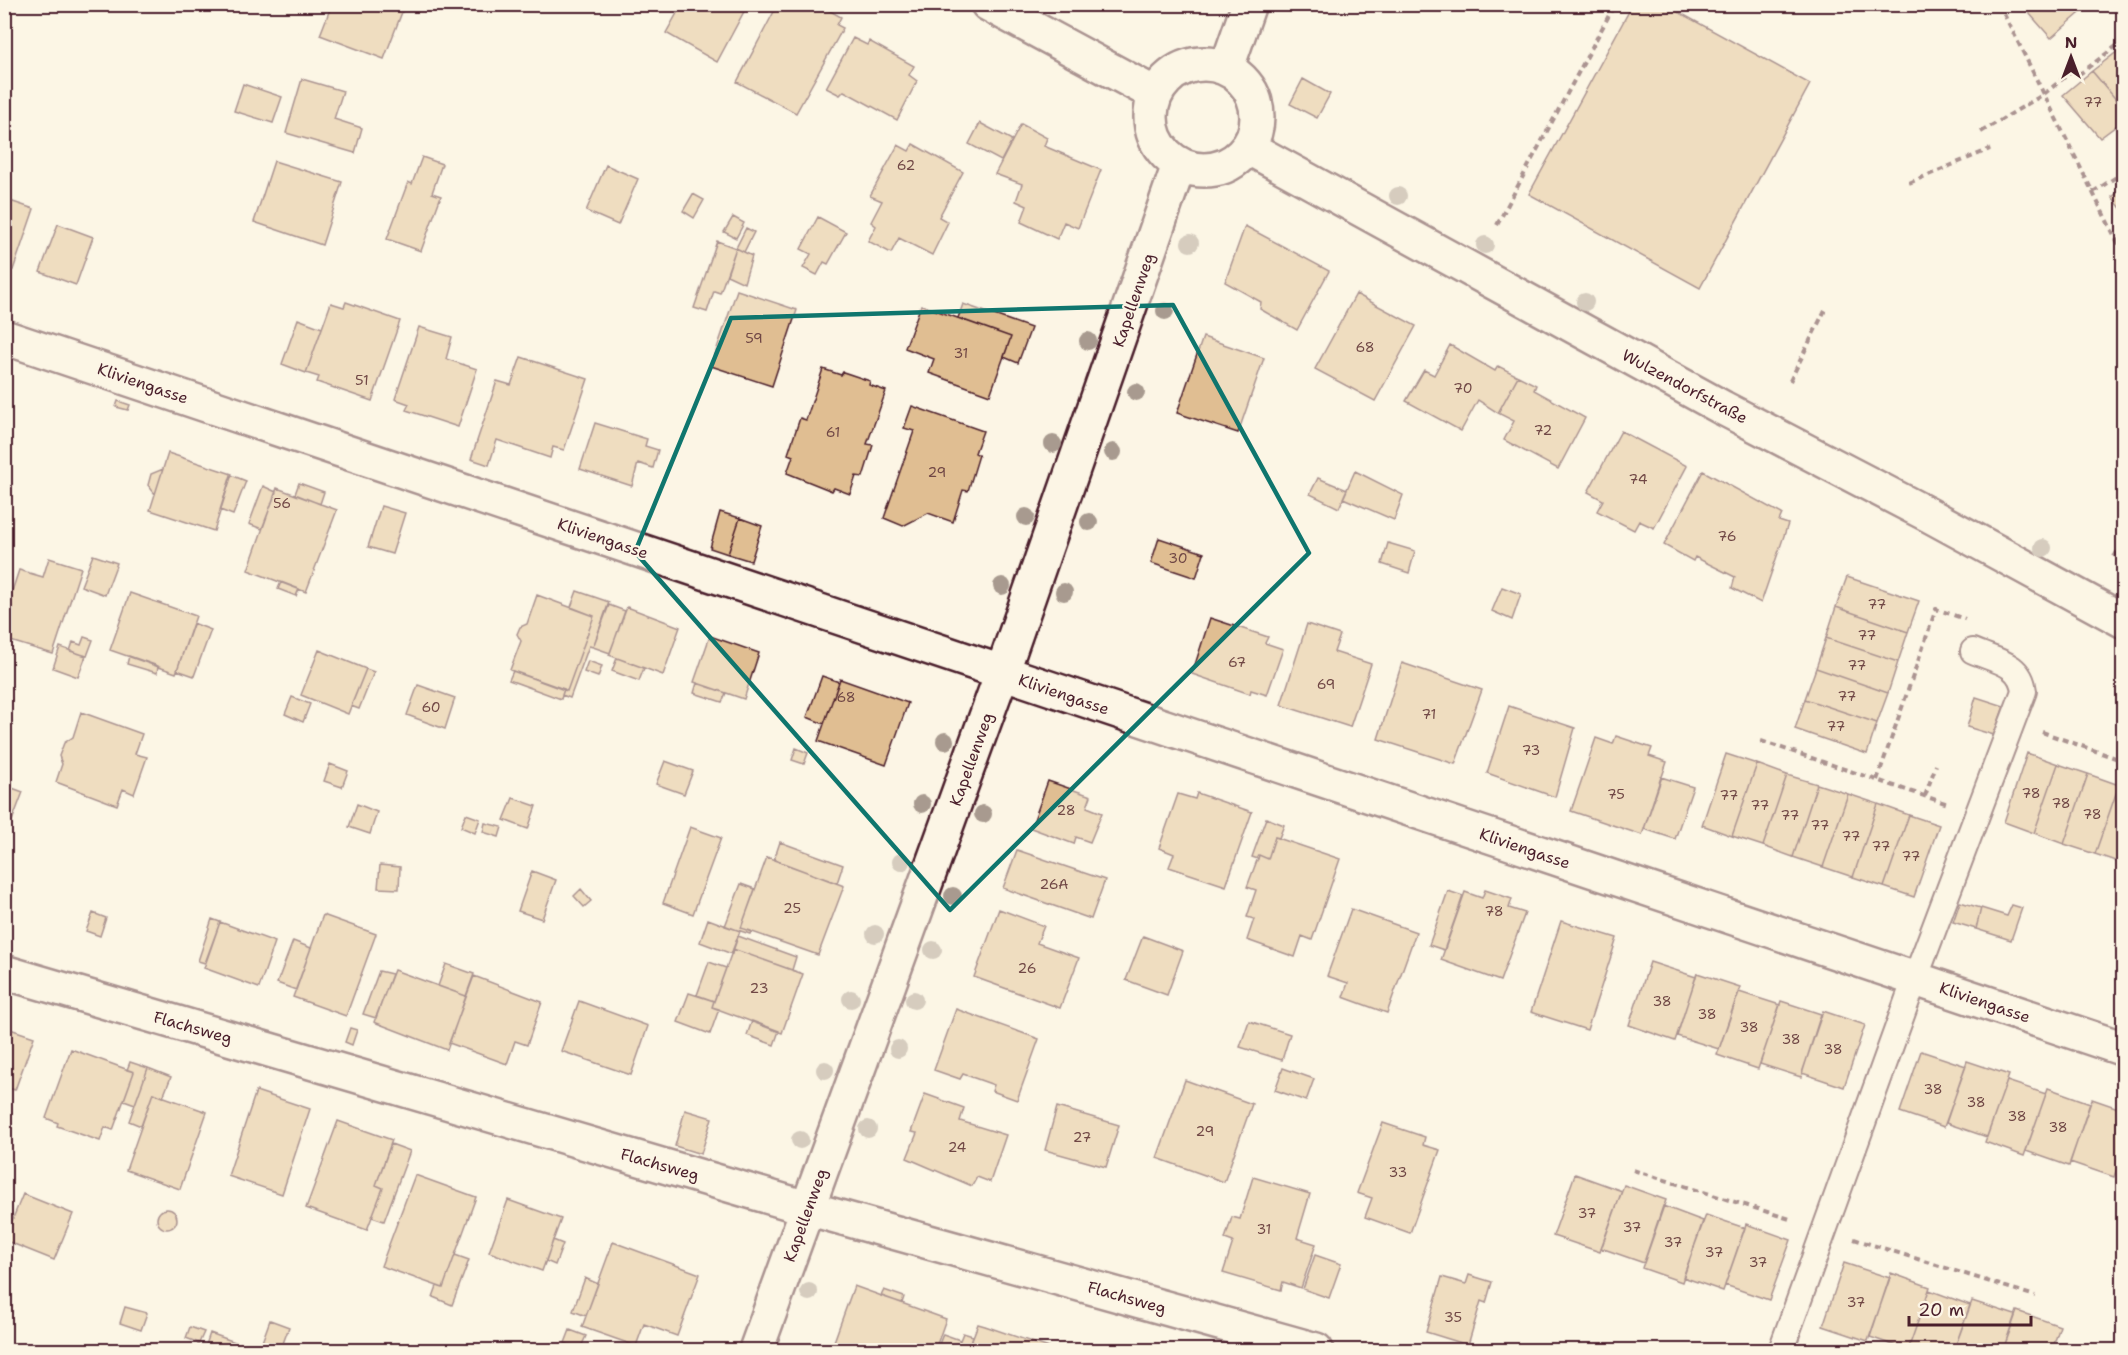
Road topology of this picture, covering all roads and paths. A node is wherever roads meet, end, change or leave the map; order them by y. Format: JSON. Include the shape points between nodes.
{"nodes":[{"id":1,"x":988,"y":4,"type":"edge"},
{"id":2,"x":1249,"y":4,"type":"edge"},
{"id":3,"x":1615,"y":4,"type":"edge"},
{"id":4,"x":1999,"y":4,"type":"edge"},
{"id":5,"x":2124,"y":40,"type":"edge"},
{"id":6,"x":1227,"y":67,"type":"junction"},
{"id":7,"x":1155,"y":94,"type":"junction"},
{"id":8,"x":2044,"y":94,"type":"junction"},
{"id":9,"x":1982,"y":132,"type":"dead end"},
{"id":10,"x":1249,"y":148,"type":"junction"},
{"id":11,"x":1990,"y":149,"type":"dead end"},
{"id":12,"x":1179,"y":165,"type":"junction"},
{"id":13,"x":2124,"y":172,"type":"edge"},
{"id":14,"x":1909,"y":183,"type":"dead end"},
{"id":15,"x":2093,"y":192,"type":"junction"},
{"id":16,"x":1497,"y":225,"type":"dead end"},
{"id":17,"x":2124,"y":255,"type":"edge"},
{"id":18,"x":1825,"y":310,"type":"dead end"},
{"id":19,"x":4,"y":337,"type":"edge"},
{"id":20,"x":1790,"y":381,"type":"dead end"},
{"id":21,"x":2124,"y":541,"type":"edge"},
{"id":22,"x":2114,"y":557,"type":"dead end"},
{"id":23,"x":1973,"y":621,"type":"dead end"},
{"id":24,"x":2124,"y":621,"type":"edge"},
{"id":25,"x":1973,"y":651,"type":"dead end"},
{"id":26,"x":1002,"y":673,"type":"junction"},
{"id":27,"x":2013,"y":722,"type":"junction"},
{"id":28,"x":1761,"y":741,"type":"dead end"},
{"id":29,"x":2124,"y":761,"type":"edge"},
{"id":30,"x":1936,"y":765,"type":"dead end"},
{"id":31,"x":1877,"y":780,"type":"junction"},
{"id":32,"x":1925,"y":796,"type":"junction"},
{"id":33,"x":1978,"y":814,"type":"junction"},
{"id":34,"x":4,"y":972,"type":"edge"},
{"id":35,"x":1915,"y":979,"type":"junction"},
{"id":36,"x":2124,"y":1049,"type":"edge"},
{"id":37,"x":807,"y":1208,"type":"junction"},
{"id":38,"x":756,"y":1350,"type":"edge"},
{"id":39,"x":1316,"y":1350,"type":"edge"},
{"id":40,"x":1781,"y":1350,"type":"edge"}],
"edges":[{"from":1,"to":7,"type":"street"},
{"from":2,"to":6,"type":"street"},
{"from":3,"to":16,"type":"path"},
{"from":4,"to":8,"type":"path"},
{"from":5,"to":8,"type":"path","via":[[2081,73],[2071,72]]},
{"from":6,"to":7,"type":"street","via":[[1202,62],[1173,72]]},
{"from":6,"to":10,"type":"street","via":[[1253,92],[1259,122]]},
{"from":7,"to":12,"type":"street","via":[[1150,122],[1160,148]]},
{"from":8,"to":9,"type":"path"},
{"from":8,"to":15,"type":"path"},
{"from":10,"to":12,"type":"street","via":[[1235,161],[1205,171]]},
{"from":10,"to":24,"type":"street","name":"Wulzendorfstraße","via":[[1723,408]]},
{"from":11,"to":14,"type":"path"},
{"from":12,"to":26,"type":"street","name":"Kapellenweg"},
{"from":13,"to":15,"type":"path"},
{"from":15,"to":17,"type":"path"},
{"from":18,"to":20,"type":"path"},
{"from":19,"to":26,"type":"street","name":"Kliviengasse"},
{"from":21,"to":22,"type":"path"},
{"from":23,"to":31,"type":"path","via":[[1936,609]]},
{"from":25,"to":27,"type":"lane","via":[[2017,670],[2023,677],[2024,691]]},
{"from":26,"to":35,"type":"street","name":"Kliviengasse"},
{"from":26,"to":37,"type":"street","name":"Kapellenweg"},
{"from":27,"to":29,"type":"path"},
{"from":27,"to":33,"type":"lane"},
{"from":28,"to":31,"type":"path"},
{"from":30,"to":32,"type":"path"},
{"from":31,"to":32,"type":"path"},
{"from":32,"to":33,"type":"path"},
{"from":33,"to":35,"type":"lane"},
{"from":34,"to":37,"type":"street","name":"Flachsweg"},
{"from":35,"to":36,"type":"street","name":"Kliviengasse"},
{"from":35,"to":40,"type":"lane"},
{"from":37,"to":38,"type":"street","name":"Kapellenweg"},
{"from":37,"to":39,"type":"street","name":"Flachsweg"}]}
